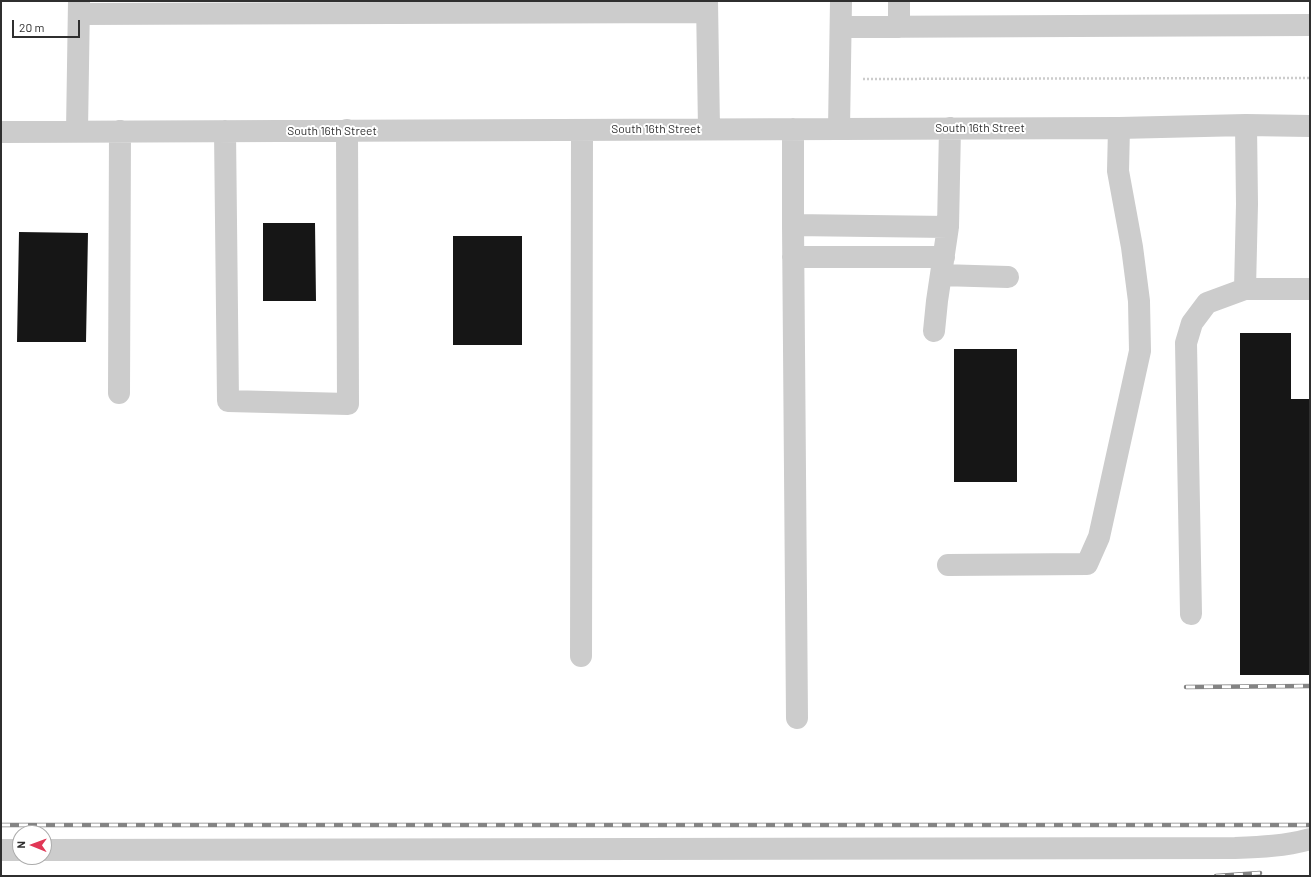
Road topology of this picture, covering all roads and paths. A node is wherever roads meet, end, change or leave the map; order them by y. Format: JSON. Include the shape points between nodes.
{"nodes":[{"id":1,"x":841,"y":1,"type":"edge"},
{"id":2,"x":899,"y":1,"type":"edge"},
{"id":3,"x":707,"y":7,"type":"edge"},
{"id":4,"x":79,"y":8,"type":"edge"},
{"id":5,"x":1310,"y":24,"type":"edge"},
{"id":6,"x":840,"y":27,"type":"junction"},
{"id":7,"x":899,"y":27,"type":"junction"},
{"id":8,"x":1310,"y":78,"type":"edge"},
{"id":9,"x":840,"y":80,"type":"junction"},
{"id":10,"x":1246,"y":125,"type":"junction"},
{"id":11,"x":1310,"y":126,"type":"edge"},
{"id":12,"x":950,"y":128,"type":"junction"},
{"id":13,"x":1118,"y":128,"type":"junction"},
{"id":14,"x":709,"y":129,"type":"junction"},
{"id":15,"x":793,"y":129,"type":"junction"},
{"id":16,"x":839,"y":129,"type":"junction"},
{"id":17,"x":347,"y":130,"type":"junction"},
{"id":18,"x":582,"y":130,"type":"junction"},
{"id":19,"x":77,"y":131,"type":"junction"},
{"id":20,"x":120,"y":131,"type":"junction"},
{"id":21,"x":225,"y":131,"type":"junction"},
{"id":22,"x":1,"y":132,"type":"edge"},
{"id":23,"x":793,"y":225,"type":"junction"},
{"id":24,"x":948,"y":227,"type":"junction"},
{"id":25,"x":794,"y":257,"type":"junction"},
{"id":26,"x":943,"y":266,"type":"junction"},
{"id":27,"x":1008,"y":277,"type":"dead end"},
{"id":28,"x":1245,"y":289,"type":"junction"},
{"id":29,"x":1310,"y":289,"type":"edge"},
{"id":30,"x":934,"y":331,"type":"dead end"},
{"id":31,"x":119,"y":393,"type":"dead end"},
{"id":32,"x":948,"y":565,"type":"dead end"},
{"id":33,"x":1191,"y":614,"type":"dead end"},
{"id":34,"x":581,"y":656,"type":"dead end"},
{"id":35,"x":797,"y":718,"type":"dead end"},
{"id":36,"x":1310,"y":839,"type":"edge"},
{"id":37,"x":1,"y":850,"type":"edge"},
{"id":38,"x":12,"y":850,"type":"edge"},
{"id":39,"x":52,"y":850,"type":"edge"}],
"edges":[{"from":1,"to":6,"type":"street"},
{"from":2,"to":7,"type":"street"},
{"from":3,"to":4,"type":"street"},
{"from":3,"to":14,"type":"street"},
{"from":4,"to":19,"type":"street"},
{"from":5,"to":7,"type":"street"},
{"from":6,"to":7,"type":"street"},
{"from":6,"to":9,"type":"street"},
{"from":8,"to":9,"type":"path"},
{"from":9,"to":16,"type":"street"},
{"from":10,"to":11,"type":"street","name":"South 16th Street"},
{"from":10,"to":13,"type":"street","name":"South 16th Street"},
{"from":10,"to":28,"type":"street"},
{"from":12,"to":13,"type":"street","name":"South 16th Street"},
{"from":12,"to":16,"type":"street","name":"South 16th Street"},
{"from":12,"to":24,"type":"street"},
{"from":13,"to":32,"type":"street","via":[[1118,171],[1140,301],[1140,351],[1099,538],[1087,564]]},
{"from":14,"to":15,"type":"street","name":"South 16th Street"},
{"from":14,"to":18,"type":"street","name":"South 16th Street"},
{"from":15,"to":16,"type":"street","name":"South 16th Street"},
{"from":15,"to":23,"type":"street"},
{"from":17,"to":18,"type":"street","name":"South 16th Street"},
{"from":17,"to":21,"type":"street","name":"South 16th Street"},
{"from":17,"to":21,"type":"street","via":[[348,404],[228,401]]},
{"from":18,"to":34,"type":"street"},
{"from":19,"to":20,"type":"street","name":"South 16th Street"},
{"from":19,"to":22,"type":"street","name":"South 16th Street"},
{"from":20,"to":21,"type":"street","name":"South 16th Street"},
{"from":20,"to":31,"type":"street"},
{"from":23,"to":24,"type":"street"},
{"from":23,"to":25,"type":"street"},
{"from":24,"to":26,"type":"street"},
{"from":25,"to":26,"type":"street"},
{"from":25,"to":35,"type":"street"},
{"from":26,"to":27,"type":"street"},
{"from":26,"to":30,"type":"street","via":[[936,301]]},
{"from":28,"to":29,"type":"street"},
{"from":28,"to":33,"type":"street","via":[[1207,304],[1192,322],[1186,343]]},
{"from":36,"to":39,"type":"street","via":[[1293,844],[1235,848]]},
{"from":37,"to":38,"type":"street"}]}
